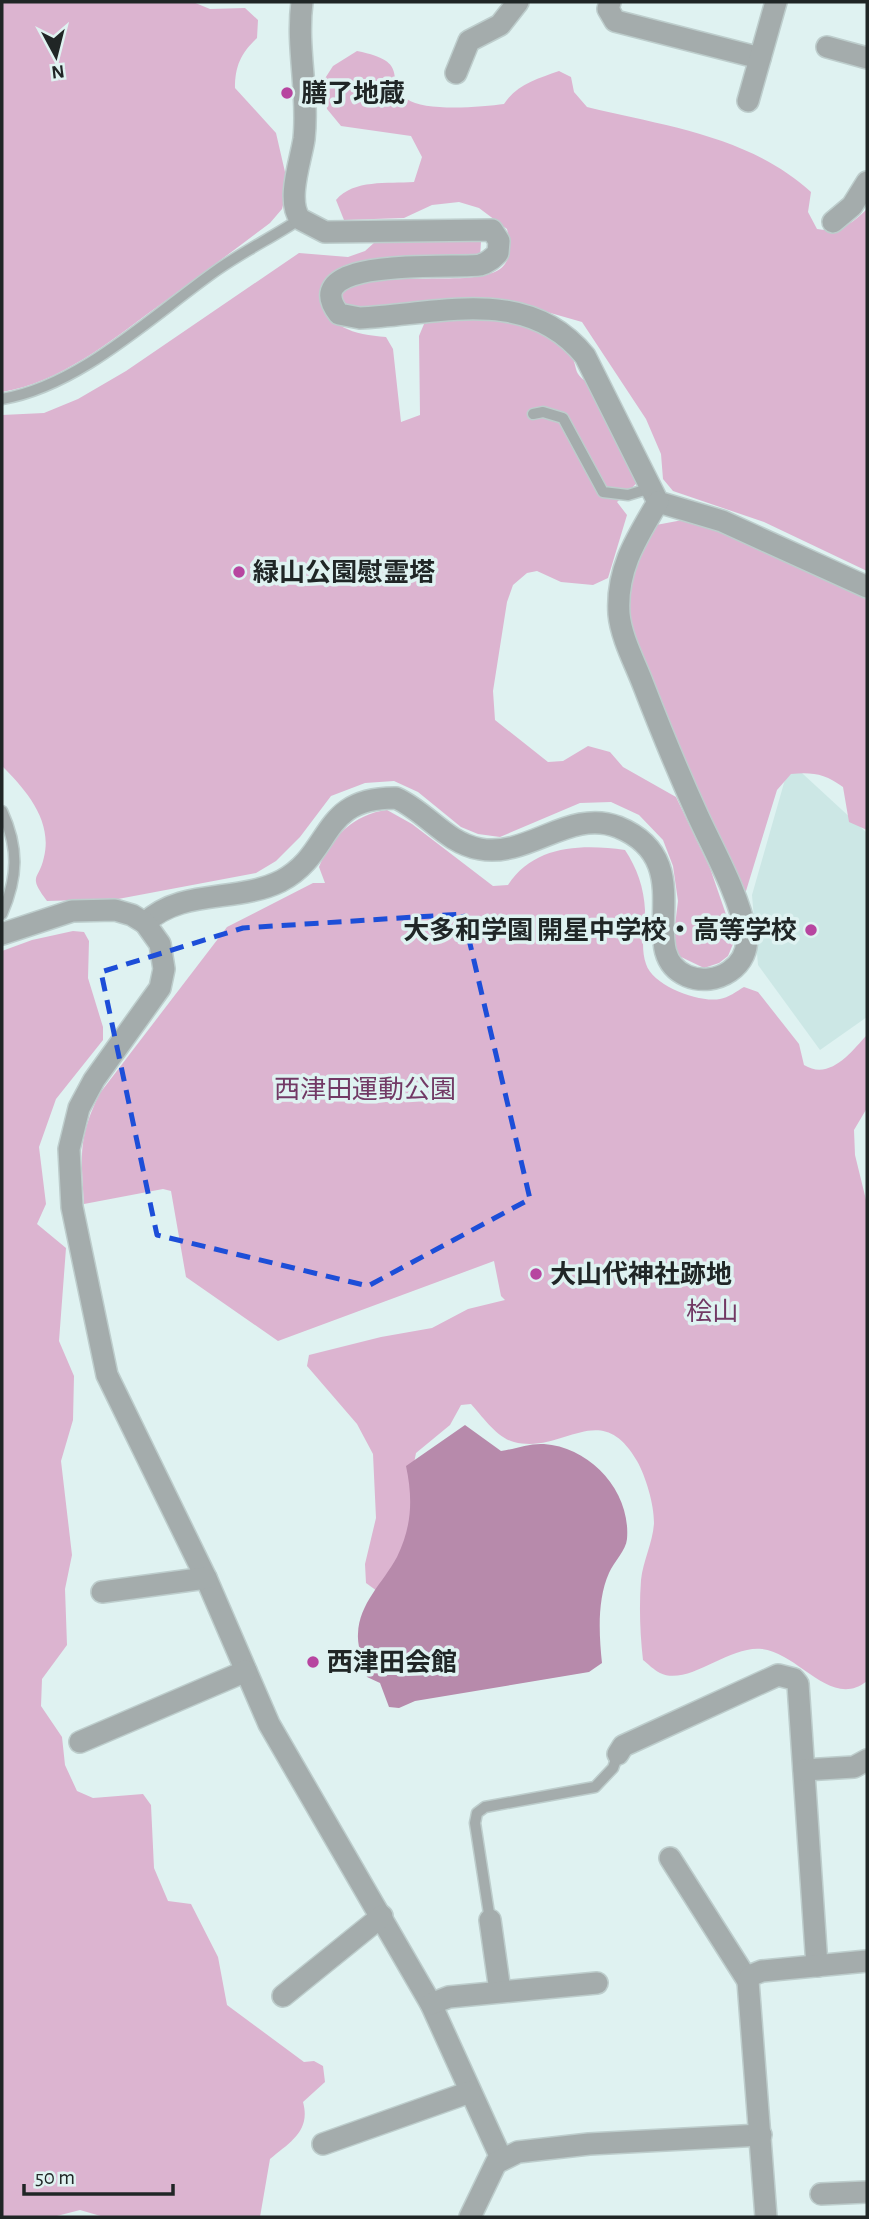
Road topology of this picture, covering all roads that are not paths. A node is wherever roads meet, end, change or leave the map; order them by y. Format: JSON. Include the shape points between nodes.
{"nodes":[{"id":1,"x":302,"y":2,"type":"edge"},
{"id":2,"x":518,"y":2,"type":"edge"},
{"id":3,"x":610,"y":2,"type":"edge"},
{"id":4,"x":776,"y":2,"type":"edge"},
{"id":5,"x":827,"y":47,"type":"dead end"},
{"id":6,"x":760,"y":58,"type":"junction"},
{"id":7,"x":867,"y":58,"type":"edge"},
{"id":8,"x":456,"y":73,"type":"dead end"},
{"id":9,"x":748,"y":101,"type":"dead end"},
{"id":10,"x":867,"y":182,"type":"edge"},
{"id":11,"x":300,"y":219,"type":"junction"},
{"id":12,"x":833,"y":222,"type":"dead end"},
{"id":13,"x":2,"y":399,"type":"edge"},
{"id":14,"x":533,"y":414,"type":"dead end"},
{"id":15,"x":655,"y":495,"type":"junction"},
{"id":16,"x":867,"y":587,"type":"edge"},
{"id":17,"x":2,"y":811,"type":"edge"},
{"id":18,"x":2,"y":914,"type":"edge"},
{"id":19,"x":145,"y":923,"type":"junction"},
{"id":20,"x":2,"y":933,"type":"edge"},
{"id":21,"x":206,"y":1578,"type":"junction"},
{"id":22,"x":102,"y":1592,"type":"dead end"},
{"id":23,"x":246,"y":1671,"type":"junction"},
{"id":24,"x":80,"y":1742,"type":"dead end"},
{"id":25,"x":618,"y":1754,"type":"joint"},
{"id":26,"x":867,"y":1760,"type":"edge"},
{"id":27,"x":804,"y":1770,"type":"junction"},
{"id":28,"x":670,"y":1858,"type":"dead end"},
{"id":29,"x":382,"y":1916,"type":"junction"},
{"id":30,"x":490,"y":1920,"type":"joint"},
{"id":31,"x":817,"y":1966,"type":"junction"},
{"id":32,"x":864,"y":1966,"type":"edge"},
{"id":33,"x":748,"y":1982,"type":"junction"},
{"id":34,"x":597,"y":1983,"type":"dead end"},
{"id":35,"x":500,"y":1991,"type":"junction"},
{"id":36,"x":283,"y":1996,"type":"dead end"},
{"id":37,"x":431,"y":2004,"type":"junction"},
{"id":38,"x":470,"y":2092,"type":"junction"},
{"id":39,"x":761,"y":2135,"type":"junction"},
{"id":40,"x":323,"y":2144,"type":"dead end"},
{"id":41,"x":501,"y":2158,"type":"junction"},
{"id":42,"x":867,"y":2192,"type":"edge"},
{"id":43,"x":821,"y":2194,"type":"dead end"},
{"id":44,"x":470,"y":2217,"type":"edge"},
{"id":45,"x":766,"y":2217,"type":"edge"}],
"edges":[{"from":1,"to":11,"type":"street","via":[[298,42],[304,135],[296,189]]},
{"from":2,"to":8,"type":"street","via":[[500,25],[470,41]]},
{"from":3,"to":6,"type":"street","via":[[608,9],[615,21]]},
{"from":4,"to":6,"type":"street"},
{"from":5,"to":7,"type":"street"},
{"from":6,"to":9,"type":"street"},
{"from":10,"to":12,"type":"street","via":[[852,206]]},
{"from":11,"to":13,"type":"lane","via":[[220,268],[76,373],[29,394]]},
{"from":11,"to":15,"type":"street","via":[[325,232],[492,230],[499,242],[498,253],[482,265],[355,273],[333,287],[334,308],[339,314],[359,318],[506,309],[540,318],[569,336],[585,356]]},
{"from":14,"to":15,"type":"lane","via":[[563,418],[603,492]]},
{"from":15,"to":16,"type":"street","via":[[722,520]]},
{"from":15,"to":19,"type":"street","via":[[627,554],[619,586],[619,617],[676,769],[735,900],[746,944],[737,967],[715,978],[695,979],[668,962],[663,943],[666,894],[661,871],[649,846],[618,827],[572,825],[503,850],[484,850],[464,846],[396,797],[364,800],[347,809],[332,822],[308,858],[281,880],[231,895],[172,904]]},
{"from":17,"to":18,"type":"lane","via":[[15,853],[15,874]]},
{"from":19,"to":20,"type":"street","via":[[132,915],[92,910],[46,917]]},
{"from":19,"to":21,"type":"street","via":[[163,955],[160,988],[79,1108],[69,1149],[69,1180],[107,1375]]},
{"from":21,"to":22,"type":"street"},
{"from":21,"to":23,"type":"street"},
{"from":23,"to":24,"type":"street"},
{"from":23,"to":29,"type":"street","via":[[285,1755]]},
{"from":25,"to":27,"type":"street","via":[[623,1746],[778,1675],[787,1675],[798,1684]]},
{"from":25,"to":30,"type":"lane","via":[[612,1769],[595,1787],[477,1812]]},
{"from":26,"to":27,"type":"street","via":[[855,1767]]},
{"from":27,"to":31,"type":"street"},
{"from":28,"to":33,"type":"street"},
{"from":29,"to":36,"type":"street"},
{"from":29,"to":37,"type":"street"},
{"from":30,"to":35,"type":"street"},
{"from":31,"to":32,"type":"street"},
{"from":31,"to":33,"type":"street","via":[[762,1971]]},
{"from":33,"to":39,"type":"street"},
{"from":34,"to":35,"type":"street"},
{"from":35,"to":37,"type":"street","via":[[449,1997]]},
{"from":37,"to":38,"type":"street"},
{"from":38,"to":40,"type":"street"},
{"from":38,"to":41,"type":"street"},
{"from":39,"to":41,"type":"street","via":[[589,2144]]},
{"from":39,"to":45,"type":"street"},
{"from":41,"to":44,"type":"street","via":[[487,2176]]},
{"from":42,"to":43,"type":"street"}]}
